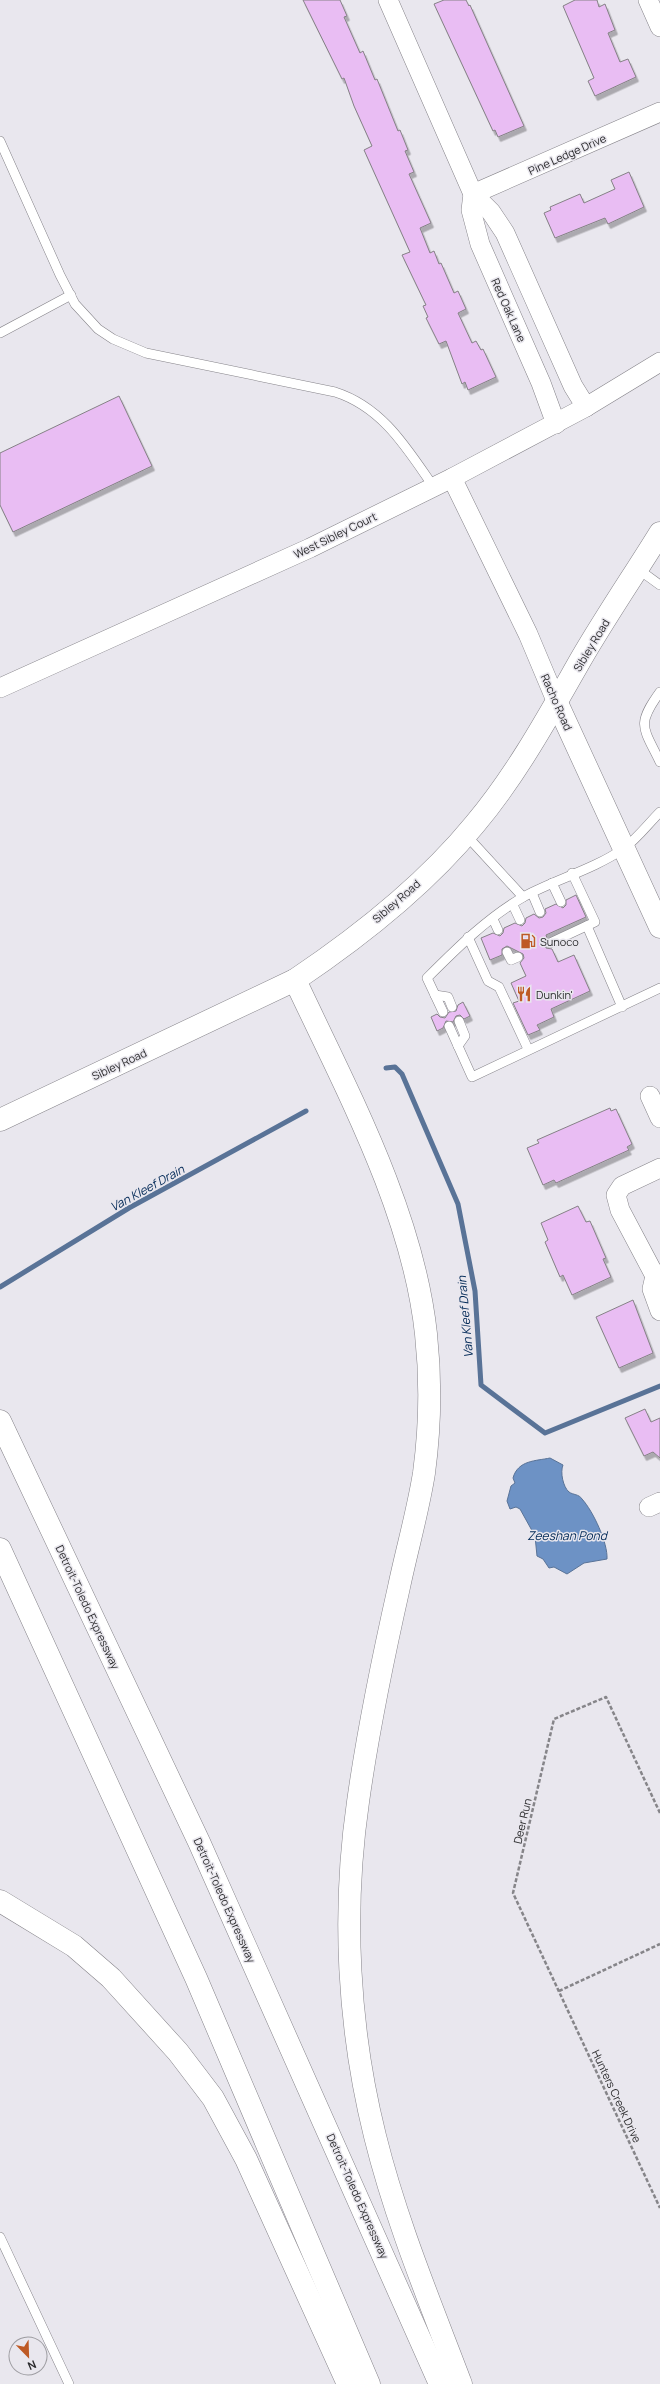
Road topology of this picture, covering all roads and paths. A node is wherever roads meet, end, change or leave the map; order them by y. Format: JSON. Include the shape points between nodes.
{"nodes":[{"id":1,"x":388,"y":0,"type":"edge"},
{"id":2,"x":648,"y":0,"type":"edge"},
{"id":3,"x":660,"y":27,"type":"edge"},
{"id":4,"x":660,"y":112,"type":"edge"},
{"id":5,"x":0,"y":141,"type":"edge"},
{"id":6,"x":473,"y":194,"type":"junction"},
{"id":7,"x":70,"y":295,"type":"junction"},
{"id":8,"x":0,"y":333,"type":"edge"},
{"id":9,"x":660,"y":362,"type":"edge"},
{"id":10,"x":586,"y":407,"type":"junction"},
{"id":11,"x":556,"y":424,"type":"junction"},
{"id":12,"x":452,"y":478,"type":"junction"},
{"id":13,"x":433,"y":486,"type":"junction"},
{"id":14,"x":660,"y":534,"type":"edge"},
{"id":15,"x":638,"y":569,"type":"junction"},
{"id":16,"x":660,"y":585,"type":"edge"},
{"id":17,"x":0,"y":688,"type":"edge"},
{"id":18,"x":660,"y":692,"type":"edge"},
{"id":19,"x":557,"y":703,"type":"junction"},
{"id":20,"x":660,"y":762,"type":"edge"},
{"id":21,"x":660,"y":812,"type":"edge"},
{"id":22,"x":466,"y":835,"type":"junction"},
{"id":23,"x":624,"y":848,"type":"junction"},
{"id":24,"x":572,"y":873,"type":"junction"},
{"id":25,"x":552,"y":883,"type":"junction"},
{"id":26,"x":528,"y":895,"type":"junction"},
{"id":27,"x":561,"y":902,"type":"dead end"},
{"id":28,"x":513,"y":905,"type":"junction"},
{"id":29,"x":540,"y":912,"type":"dead end"},
{"id":30,"x":493,"y":919,"type":"junction"},
{"id":31,"x":520,"y":920,"type":"dead end"},
{"id":32,"x":587,"y":926,"type":"junction"},
{"id":33,"x":660,"y":926,"type":"edge"},
{"id":34,"x":498,"y":930,"type":"dead end"},
{"id":35,"x":468,"y":937,"type":"junction"},
{"id":36,"x":551,"y":939,"type":"dead end"},
{"id":37,"x":507,"y":952,"type":"dead end"},
{"id":38,"x":518,"y":958,"type":"dead end"},
{"id":39,"x":295,"y":980,"type":"junction"},
{"id":40,"x":660,"y":988,"type":"edge"},
{"id":41,"x":435,"y":995,"type":"junction"},
{"id":42,"x":622,"y":1006,"type":"junction"},
{"id":43,"x":452,"y":1007,"type":"dead end"},
{"id":44,"x":443,"y":1012,"type":"dead end"},
{"id":45,"x":459,"y":1021,"type":"dead end"},
{"id":46,"x":449,"y":1026,"type":"dead end"},
{"id":47,"x":458,"y":1046,"type":"junction"},
{"id":48,"x":528,"y":1049,"type":"junction"},
{"id":49,"x":650,"y":1096,"type":"dead end"},
{"id":50,"x":660,"y":1118,"type":"edge"},
{"id":51,"x":0,"y":1120,"type":"edge"},
{"id":52,"x":660,"y":1168,"type":"edge"},
{"id":53,"x":657,"y":1275,"type":"edge"},
{"id":54,"x":660,"y":1311,"type":"edge"},
{"id":55,"x":0,"y":1421,"type":"edge"},
{"id":56,"x":0,"y":1549,"type":"edge"},
{"id":57,"x":660,"y":1813,"type":"edge"},
{"id":58,"x":0,"y":1901,"type":"edge"},
{"id":59,"x":660,"y":1944,"type":"edge"},
{"id":60,"x":559,"y":1991,"type":"junction"},
{"id":61,"x":660,"y":2208,"type":"edge"},
{"id":62,"x":0,"y":2237,"type":"edge"},
{"id":63,"x":69,"y":2384,"type":"edge"},
{"id":64,"x":348,"y":2384,"type":"edge"},
{"id":65,"x":369,"y":2384,"type":"edge"},
{"id":66,"x":440,"y":2384,"type":"edge"},
{"id":67,"x":461,"y":2384,"type":"edge"}],
"edges":[{"from":1,"to":6,"type":"street","name":"Red Oak Lane"},
{"from":2,"to":3,"type":"street"},
{"from":4,"to":6,"type":"street","name":"Pine Ledge Drive"},
{"from":5,"to":7,"type":"lane"},
{"from":6,"to":10,"type":"street","name":"Red Oak Lane","via":[[491,212],[505,233],[573,386]]},
{"from":6,"to":11,"type":"street","name":"Red Oak Lane","via":[[470,210],[480,244],[541,383]]},
{"from":7,"to":8,"type":"lane"},
{"from":7,"to":13,"type":"lane","via":[[86,318],[98,329],[113,339],[146,353],[350,397],[386,422],[401,439]]},
{"from":9,"to":10,"type":"street","name":"West Sibley Court"},
{"from":10,"to":11,"type":"street","name":"West Sibley Court"},
{"from":11,"to":12,"type":"street","name":"West Sibley Court"},
{"from":12,"to":13,"type":"street","name":"West Sibley Court"},
{"from":12,"to":19,"type":"street","name":"Racho Road","via":[[528,634]]},
{"from":13,"to":17,"type":"street","name":"West Sibley Court","via":[[310,548]]},
{"from":14,"to":15,"type":"main road","name":"Sibley Road"},
{"from":15,"to":16,"type":"lane"},
{"from":15,"to":19,"type":"main road","name":"Sibley Road"},
{"from":18,"to":20,"type":"lane","via":[[646,712],[644,722],[645,732]]},
{"from":19,"to":22,"type":"main road","name":"Sibley Road","via":[[492,803]]},
{"from":19,"to":23,"type":"main road","name":"Racho Road"},
{"from":21,"to":23,"type":"lane"},
{"from":22,"to":26,"type":"lane"},
{"from":22,"to":39,"type":"main road","name":"Sibley Road","via":[[381,915],[331,956]]},
{"from":23,"to":24,"type":"lane","via":[[588,868]]},
{"from":23,"to":33,"type":"main road","name":"Racho Road"},
{"from":24,"to":25,"type":"lane"},
{"from":24,"to":32,"type":"lane","via":[[595,922]]},
{"from":25,"to":26,"type":"lane"},
{"from":25,"to":27,"type":"lane"},
{"from":26,"to":28,"type":"lane"},
{"from":26,"to":29,"type":"lane"},
{"from":28,"to":30,"type":"lane"},
{"from":28,"to":31,"type":"lane"},
{"from":30,"to":34,"type":"lane"},
{"from":30,"to":35,"type":"lane"},
{"from":32,"to":36,"type":"lane","via":[[572,928]]},
{"from":32,"to":42,"type":"lane"},
{"from":35,"to":41,"type":"lane","via":[[427,978]]},
{"from":35,"to":48,"type":"lane","via":[[488,981],[499,987]]},
{"from":37,"to":38,"type":"lane","via":[[511,960]]},
{"from":39,"to":51,"type":"main road","name":"Sibley Road"},
{"from":39,"to":67,"type":"main road","via":[[394,1199],[415,1270],[426,1333],[429,1418],[424,1470],[388,1637],[358,1802],[351,1907],[351,1990],[361,2071],[375,2136],[397,2212]]},
{"from":40,"to":42,"type":"lane"},
{"from":41,"to":43,"type":"lane","via":[[448,997]]},
{"from":41,"to":44,"type":"lane"},
{"from":42,"to":48,"type":"lane"},
{"from":45,"to":47,"type":"lane","via":[[465,1036]]},
{"from":46,"to":47,"type":"lane"},
{"from":47,"to":48,"type":"lane","via":[[472,1077]]},
{"from":49,"to":50,"type":"street"},
{"from":52,"to":53,"type":"street","via":[[622,1186],[616,1195],[620,1210]]},
{"from":53,"to":54,"type":"street","via":[[652,1289]]},
{"from":55,"to":66,"type":"main road","name":"Detroit-Toledo Expressway","via":[[199,1842]]},
{"from":56,"to":65,"type":"main road","via":[[196,1978]]},
{"from":57,"to":60,"type":"path","name":"Deer Run","via":[[606,1697],[554,1719],[513,1893]]},
{"from":58,"to":64,"type":"main road","via":[[74,1946],[111,1978],[178,2052],[213,2098],[246,2159]]},
{"from":59,"to":60,"type":"path"},
{"from":60,"to":61,"type":"path","name":"Hunters Creek Drive"},
{"from":62,"to":63,"type":"lane"}]}
